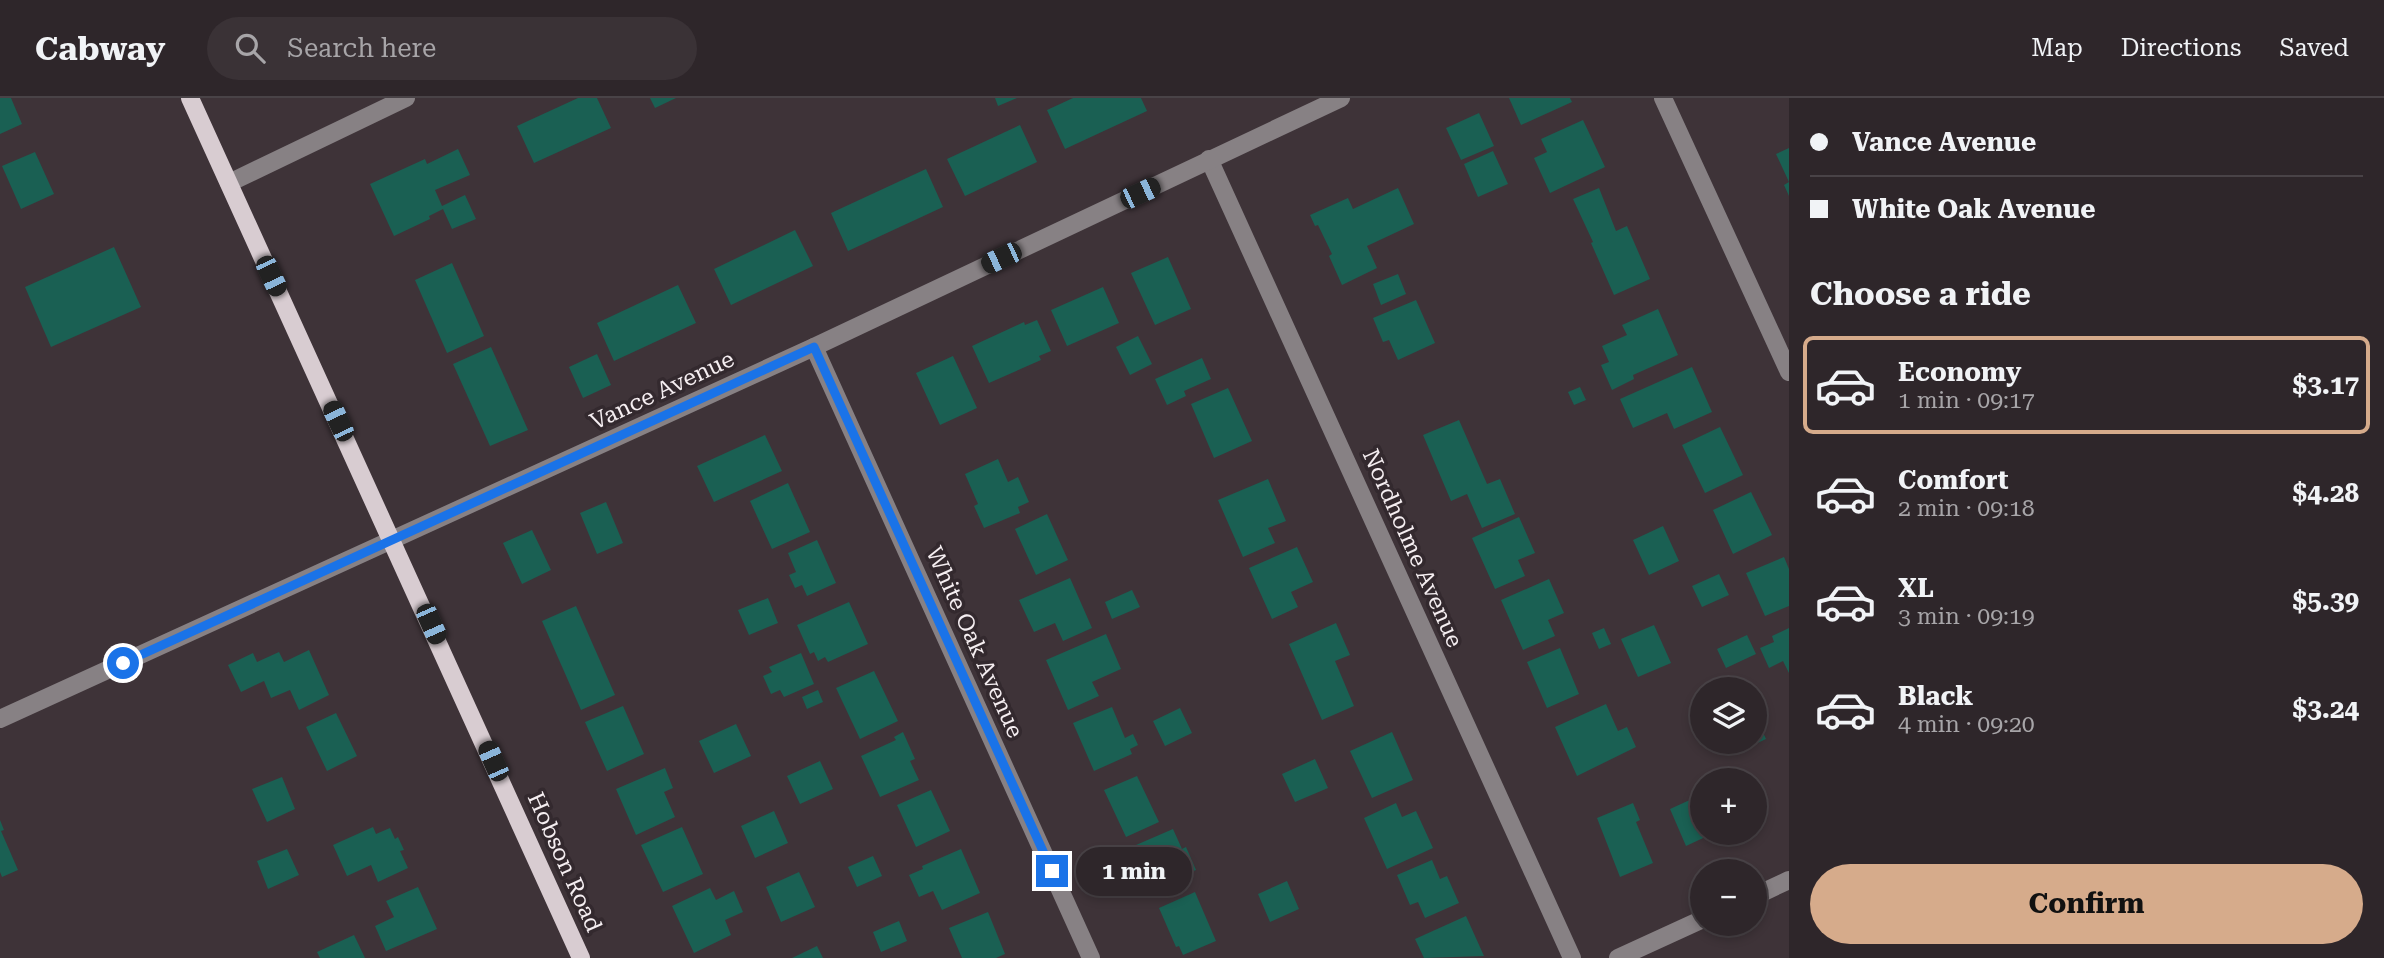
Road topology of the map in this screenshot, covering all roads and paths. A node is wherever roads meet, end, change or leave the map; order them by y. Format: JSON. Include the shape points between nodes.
{"nodes":[{"id":1,"x":190,"y":98,"type":"edge"},
{"id":2,"x":406,"y":98,"type":"edge"},
{"id":3,"x":1340,"y":98,"type":"edge"},
{"id":4,"x":1663,"y":98,"type":"edge"},
{"id":5,"x":1209,"y":159,"type":"junction"},
{"id":6,"x":229,"y":183,"type":"junction"},
{"id":7,"x":814,"y":347,"type":"junction"},
{"id":8,"x":1789,"y":372,"type":"edge"},
{"id":9,"x":393,"y":540,"type":"junction"},
{"id":10,"x":0,"y":719,"type":"edge"},
{"id":11,"x":1789,"y":880,"type":"edge"},
{"id":12,"x":1767,"y":890,"type":"edge"},
{"id":13,"x":1690,"y":925,"type":"edge"},
{"id":14,"x":581,"y":958,"type":"edge"},
{"id":15,"x":1091,"y":958,"type":"edge"},
{"id":16,"x":1572,"y":958,"type":"edge"},
{"id":17,"x":1618,"y":958,"type":"edge"}],
"edges":[{"from":1,"to":6,"type":"main road","name":"Hobson Road"},
{"from":2,"to":6,"type":"street"},
{"from":3,"to":5,"type":"street","name":"Vance Avenue"},
{"from":4,"to":8,"type":"street"},
{"from":5,"to":7,"type":"street","name":"Vance Avenue"},
{"from":5,"to":16,"type":"street","name":"Nordholme Avenue"},
{"from":6,"to":9,"type":"main road","name":"Hobson Road"},
{"from":7,"to":9,"type":"street","name":"Vance Avenue"},
{"from":7,"to":15,"type":"street","name":"White Oak Avenue"},
{"from":9,"to":10,"type":"street","name":"Vance Avenue"},
{"from":9,"to":14,"type":"main road","name":"Hobson Road"},
{"from":11,"to":12,"type":"street"},
{"from":13,"to":17,"type":"street"}]}
